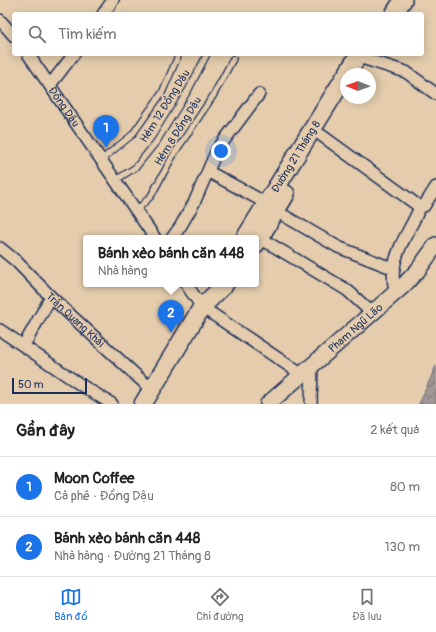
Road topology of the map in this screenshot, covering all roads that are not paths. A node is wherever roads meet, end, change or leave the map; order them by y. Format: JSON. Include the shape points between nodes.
{"nodes":[{"id":1,"x":113,"y":0,"type":"edge"},
{"id":2,"x":393,"y":0,"type":"edge"},
{"id":3,"x":403,"y":0,"type":"edge"},
{"id":4,"x":105,"y":12,"type":"edge"},
{"id":5,"x":385,"y":12,"type":"edge"},
{"id":6,"x":395,"y":12,"type":"edge"},
{"id":7,"x":0,"y":20,"type":"edge"},
{"id":8,"x":12,"y":34,"type":"edge"},
{"id":9,"x":29,"y":56,"type":"edge"},
{"id":10,"x":72,"y":56,"type":"edge"},
{"id":11,"x":178,"y":56,"type":"edge"},
{"id":12,"x":206,"y":56,"type":"edge"},
{"id":13,"x":364,"y":56,"type":"edge"},
{"id":14,"x":234,"y":59,"type":"dead end"},
{"id":15,"x":353,"y":68,"type":"edge"},
{"id":16,"x":359,"y":68,"type":"edge"},
{"id":17,"x":50,"y":85,"type":"junction"},
{"id":18,"x":340,"y":86,"type":"edge"},
{"id":19,"x":259,"y":94,"type":"dead end"},
{"id":20,"x":436,"y":94,"type":"edge"},
{"id":21,"x":340,"y":102,"type":"edge"},
{"id":22,"x":321,"y":135,"type":"junction"},
{"id":23,"x":101,"y":160,"type":"junction"},
{"id":24,"x":209,"y":172,"type":"junction"},
{"id":25,"x":116,"y":180,"type":"junction"},
{"id":26,"x":436,"y":187,"type":"edge"},
{"id":27,"x":271,"y":207,"type":"junction"},
{"id":28,"x":420,"y":207,"type":"junction"},
{"id":29,"x":136,"y":211,"type":"junction"},
{"id":30,"x":153,"y":235,"type":"edge"},
{"id":31,"x":174,"y":235,"type":"edge"},
{"id":32,"x":257,"y":235,"type":"edge"},
{"id":33,"x":259,"y":243,"type":"edge"},
{"id":34,"x":436,"y":245,"type":"edge"},
{"id":35,"x":0,"y":248,"type":"edge"},
{"id":36,"x":394,"y":269,"type":"junction"},
{"id":37,"x":188,"y":287,"type":"edge"},
{"id":38,"x":221,"y":287,"type":"edge"},
{"id":39,"x":395,"y":293,"type":"junction"},
{"id":40,"x":51,"y":297,"type":"junction"},
{"id":41,"x":202,"y":308,"type":"junction"},
{"id":42,"x":372,"y":313,"type":"junction"},
{"id":43,"x":0,"y":330,"type":"edge"},
{"id":44,"x":24,"y":345,"type":"junction"},
{"id":45,"x":306,"y":370,"type":"junction"},
{"id":46,"x":148,"y":397,"type":"edge"},
{"id":47,"x":112,"y":404,"type":"edge"},
{"id":48,"x":268,"y":404,"type":"edge"},
{"id":49,"x":311,"y":404,"type":"edge"}],
"edges":[{"from":1,"to":4,"type":"street"},
{"from":2,"to":5,"type":"main road"},
{"from":3,"to":6,"type":"main road"},
{"from":7,"to":8,"type":"street"},
{"from":9,"to":17,"type":"street","name":"Đồng Dậu"},
{"from":10,"to":17,"type":"street"},
{"from":11,"to":23,"type":"lane","via":[[162,93],[132,135]]},
{"from":12,"to":25,"type":"lane","name":"Hẻm 12 Đồng Dậu","via":[[157,141],[136,167]]},
{"from":13,"to":15,"type":"main road","name":"Đường 21 Tháng 8"},
{"from":13,"to":16,"type":"main road"},
{"from":13,"to":20,"type":"street","via":[[406,72]]},
{"from":14,"to":29,"type":"lane","name":"Hẻm 8 Đồng Dậu","via":[[213,96],[174,154],[151,196]]},
{"from":17,"to":23,"type":"street","name":"Đồng Dậu"},
{"from":18,"to":27,"type":"main road","name":"Đường 21 Tháng 8"},
{"from":19,"to":24,"type":"street","via":[[217,150]]},
{"from":21,"to":22,"type":"main road","name":"Đường 21 Tháng 8"},
{"from":22,"to":27,"type":"main road","name":"Đường 21 Tháng 8"},
{"from":22,"to":28,"type":"street"},
{"from":23,"to":25,"type":"street","name":"Đồng Dậu"},
{"from":24,"to":27,"type":"street"},
{"from":24,"to":31,"type":"street","via":[[187,217]]},
{"from":25,"to":29,"type":"street","name":"Đồng Dậu"},
{"from":26,"to":28,"type":"street","via":[[424,206]]},
{"from":27,"to":32,"type":"main road","name":"Đường 21 Tháng 8"},
{"from":27,"to":36,"type":"street","via":[[338,247]]},
{"from":28,"to":36,"type":"street","via":[[403,241]]},
{"from":29,"to":30,"type":"street","name":"Đồng Dậu"},
{"from":33,"to":42,"type":"street","via":[[347,290]]},
{"from":34,"to":39,"type":"street","name":"Phạm Ngũ Lão","via":[[418,270]]},
{"from":35,"to":40,"type":"street","name":"Trần Quang Khải"},
{"from":36,"to":39,"type":"street"},
{"from":37,"to":41,"type":"street"},
{"from":38,"to":41,"type":"main road"},
{"from":39,"to":42,"type":"street","name":"Phạm Ngũ Lão"},
{"from":40,"to":44,"type":"street"},
{"from":40,"to":46,"type":"street","name":"Trần Quang Khải"},
{"from":41,"to":45,"type":"street"},
{"from":41,"to":46,"type":"main road"},
{"from":42,"to":45,"type":"street","name":"Phạm Ngũ Lão"},
{"from":43,"to":44,"type":"street"},
{"from":44,"to":47,"type":"street"},
{"from":45,"to":48,"type":"street","name":"Phạm Ngũ Lão"},
{"from":45,"to":49,"type":"street"}]}
